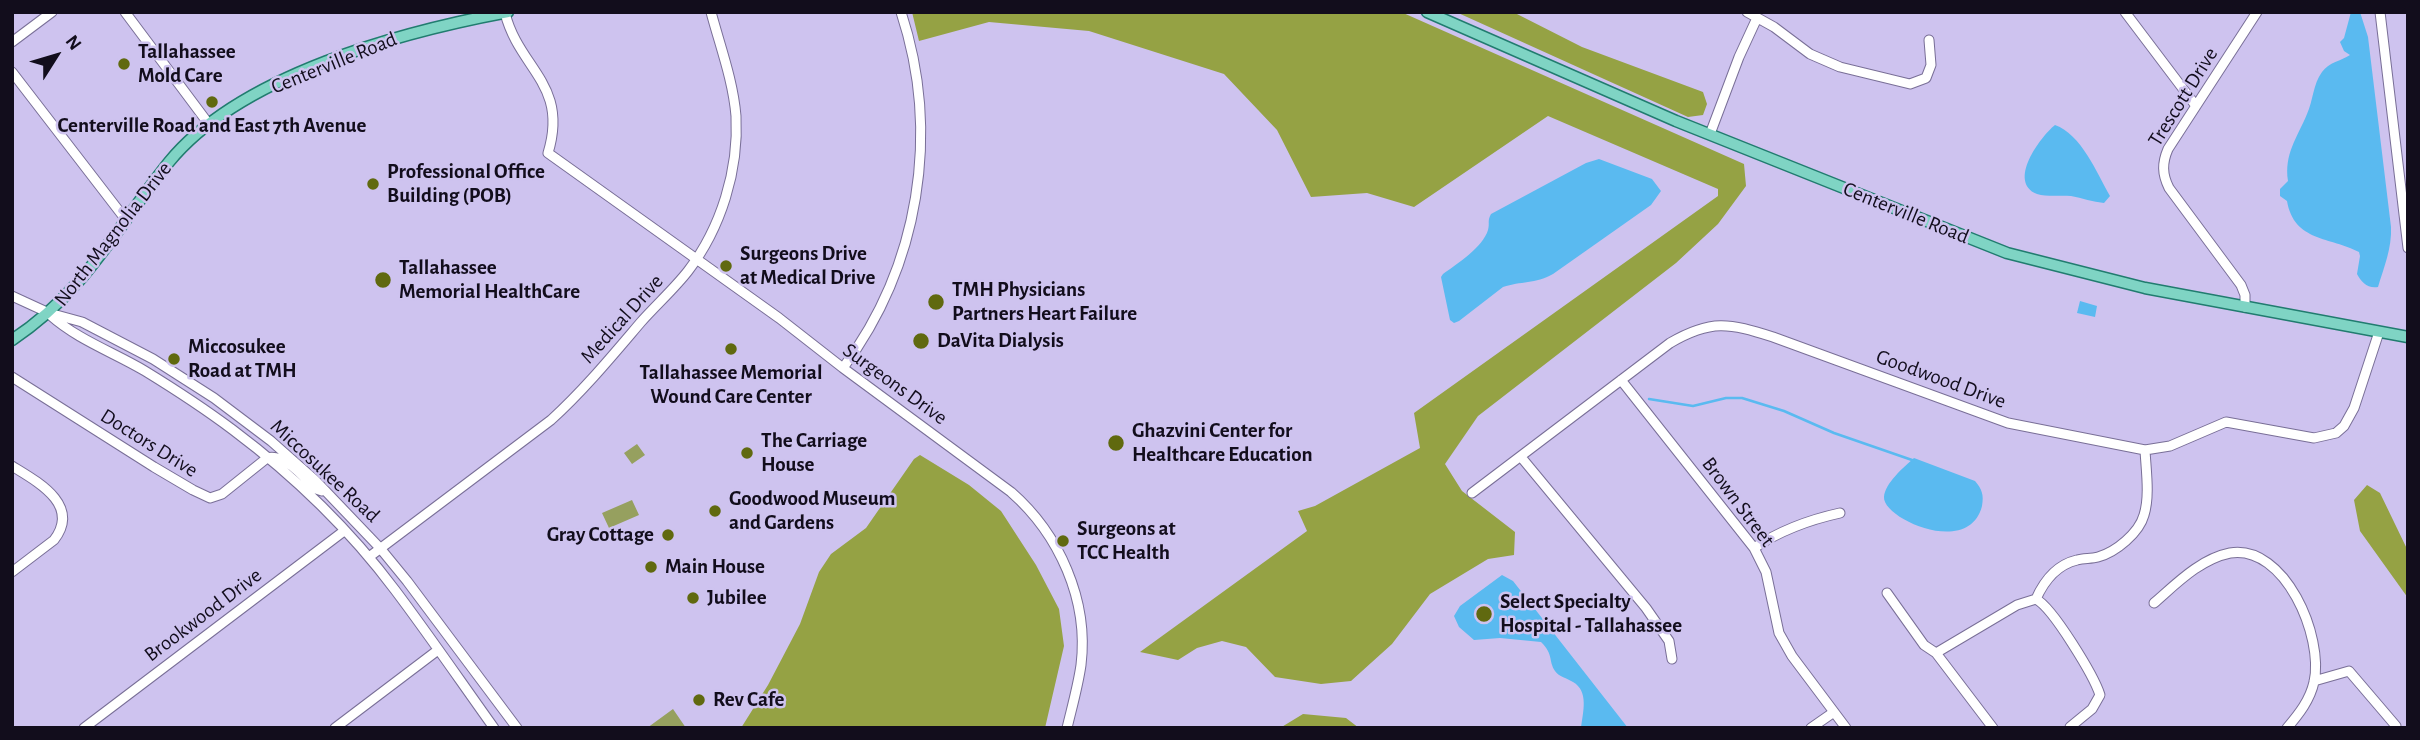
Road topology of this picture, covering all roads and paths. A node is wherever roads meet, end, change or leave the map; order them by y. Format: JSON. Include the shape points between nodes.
{"nodes":[{"id":1,"x":52,"y":12,"type":"edge"},
{"id":2,"x":125,"y":12,"type":"edge"},
{"id":3,"x":711,"y":12,"type":"edge"},
{"id":4,"x":901,"y":12,"type":"edge"},
{"id":5,"x":1427,"y":12,"type":"edge"},
{"id":6,"x":1747,"y":12,"type":"edge"},
{"id":7,"x":2125,"y":12,"type":"edge"},
{"id":8,"x":2258,"y":12,"type":"edge"},
{"id":9,"x":2380,"y":12,"type":"edge"},
{"id":10,"x":507,"y":13,"type":"edge"},
{"id":11,"x":1759,"y":16,"type":"edge"},
{"id":12,"x":1929,"y":40,"type":"dead end"},
{"id":13,"x":12,"y":42,"type":"edge"},
{"id":14,"x":12,"y":72,"type":"edge"},
{"id":15,"x":2196,"y":106,"type":"junction"},
{"id":16,"x":208,"y":123,"type":"junction"},
{"id":17,"x":1710,"y":134,"type":"junction"},
{"id":18,"x":126,"y":220,"type":"junction"},
{"id":19,"x":2408,"y":248,"type":"edge"},
{"id":20,"x":696,"y":258,"type":"junction"},
{"id":21,"x":12,"y":296,"type":"edge"},
{"id":22,"x":2245,"y":307,"type":"junction"},
{"id":23,"x":49,"y":313,"type":"junction"},
{"id":24,"x":2379,"y":332,"type":"junction"},
{"id":25,"x":2408,"y":337,"type":"edge"},
{"id":26,"x":12,"y":340,"type":"edge"},
{"id":27,"x":843,"y":368,"type":"junction"},
{"id":28,"x":12,"y":377,"type":"edge"},
{"id":29,"x":1621,"y":380,"type":"junction"},
{"id":30,"x":2145,"y":450,"type":"junction"},
{"id":31,"x":1521,"y":457,"type":"junction"},
{"id":32,"x":267,"y":458,"type":"junction"},
{"id":33,"x":12,"y":466,"type":"edge"},
{"id":34,"x":328,"y":493,"type":"junction"},
{"id":35,"x":1472,"y":493,"type":"dead end"},
{"id":36,"x":1840,"y":513,"type":"dead end"},
{"id":37,"x":345,"y":531,"type":"junction"},
{"id":38,"x":380,"y":548,"type":"junction"},
{"id":39,"x":1754,"y":548,"type":"junction"},
{"id":40,"x":369,"y":557,"type":"junction"},
{"id":41,"x":12,"y":572,"type":"edge"},
{"id":42,"x":1886,"y":593,"type":"dead end"},
{"id":43,"x":2036,"y":599,"type":"junction"},
{"id":44,"x":2154,"y":603,"type":"dead end"},
{"id":45,"x":438,"y":650,"type":"junction"},
{"id":46,"x":1936,"y":653,"type":"junction"},
{"id":47,"x":1672,"y":659,"type":"dead end"},
{"id":48,"x":2314,"y":681,"type":"junction"},
{"id":49,"x":489,"y":691,"type":"junction"},
{"id":50,"x":475,"y":702,"type":"junction"},
{"id":51,"x":1834,"y":712,"type":"junction"},
{"id":52,"x":2396,"y":726,"type":"dead end"},
{"id":53,"x":2070,"y":727,"type":"edge"},
{"id":54,"x":84,"y":728,"type":"edge"},
{"id":55,"x":335,"y":728,"type":"edge"},
{"id":56,"x":494,"y":728,"type":"edge"},
{"id":57,"x":517,"y":728,"type":"edge"},
{"id":58,"x":1067,"y":728,"type":"edge"},
{"id":59,"x":1811,"y":728,"type":"edge"},
{"id":60,"x":1846,"y":728,"type":"edge"},
{"id":61,"x":1993,"y":728,"type":"edge"},
{"id":62,"x":2287,"y":728,"type":"edge"}],
"edges":[{"from":1,"to":13,"type":"street"},
{"from":2,"to":16,"type":"street"},
{"from":3,"to":20,"type":"street","name":"Medical Drive","via":[[734,95],[736,138],[722,206]]},
{"from":4,"to":27,"type":"street","via":[[919,89],[918,190],[888,292]]},
{"from":5,"to":17,"type":"main road","name":"Centerville Road"},
{"from":6,"to":11,"type":"street"},
{"from":7,"to":15,"type":"street"},
{"from":8,"to":15,"type":"street","name":"Trescott Drive"},
{"from":9,"to":19,"type":"street"},
{"from":10,"to":16,"type":"main road","name":"Centerville Road","via":[[427,28],[369,46],[281,83]]},
{"from":10,"to":20,"type":"street","name":"Surgeons Drive","via":[[513,33],[550,97],[555,120],[548,153]]},
{"from":11,"to":12,"type":"street","via":[[1810,54],[1840,67],[1910,84],[1926,78],[1931,65]]},
{"from":11,"to":17,"type":"street"},
{"from":14,"to":18,"type":"street"},
{"from":15,"to":22,"type":"street","name":"Trescott Drive","via":[[2163,160],[2165,180],[2241,285]]},
{"from":16,"to":18,"type":"main road","name":"North Magnolia Drive","via":[[170,161]]},
{"from":17,"to":22,"type":"main road","name":"Centerville Road","via":[[2007,253],[2096,278]]},
{"from":18,"to":23,"type":"main road","name":"North Magnolia Drive"},
{"from":20,"to":27,"type":"street","name":"Surgeons Drive"},
{"from":20,"to":38,"type":"street","name":"Medical Drive","via":[[551,420]]},
{"from":21,"to":23,"type":"street","name":"Miccosukee Road"},
{"from":22,"to":24,"type":"main road","name":"Centerville Road"},
{"from":23,"to":26,"type":"main road","name":"North Magnolia Drive"},
{"from":23,"to":32,"type":"street","name":"Miccosukee Road","via":[[68,330],[200,406]]},
{"from":23,"to":34,"type":"street","name":"Miccosukee Road","via":[[82,322],[161,364],[249,424]]},
{"from":24,"to":25,"type":"main road","name":"Centerville Road"},
{"from":24,"to":30,"type":"street","name":"Goodwood Drive","via":[[2354,408],[2336,433],[2314,438],[2226,422],[2170,446]]},
{"from":27,"to":58,"type":"street","name":"Surgeons Drive","via":[[1011,492],[1052,539],[1075,593],[1082,638]]},
{"from":28,"to":32,"type":"street","name":"Doctors Drive","via":[[210,498],[222,494]]},
{"from":29,"to":30,"type":"street","name":"Goodwood Drive","via":[[1687,333],[1713,325],[1729,326],[1773,337],[2008,423]]},
{"from":29,"to":31,"type":"street","name":"Goodwood Drive"},
{"from":29,"to":39,"type":"street","name":"Brown Street"},
{"from":30,"to":43,"type":"street","via":[[2146,507],[2141,523],[2105,555],[2074,560],[2053,573]]},
{"from":31,"to":35,"type":"street","name":"Goodwood Drive"},
{"from":31,"to":47,"type":"street","via":[[1646,608],[1670,641]]},
{"from":32,"to":34,"type":"street","via":[[281,458],[316,489]]},
{"from":32,"to":37,"type":"street","name":"Miccosukee Road"},
{"from":33,"to":41,"type":"street","via":[[53,495],[62,516],[59,534]]},
{"from":34,"to":38,"type":"street","name":"Miccosukee Road"},
{"from":36,"to":39,"type":"street","via":[[1800,524]]},
{"from":37,"to":40,"type":"street","name":"Miccosukee Road"},
{"from":37,"to":54,"type":"street","name":"Brookwood Drive"},
{"from":38,"to":40,"type":"street","name":"Medical Drive"},
{"from":38,"to":49,"type":"street","name":"Miccosukee Road"},
{"from":39,"to":51,"type":"street","name":"Brown Street","via":[[1766,572],[1779,633]]},
{"from":40,"to":45,"type":"street","name":"Miccosukee Road"},
{"from":42,"to":46,"type":"street","via":[[1924,645]]},
{"from":43,"to":46,"type":"street","via":[[2017,605]]},
{"from":43,"to":53,"type":"street","via":[[2063,631],[2100,695],[2092,709]]},
{"from":44,"to":48,"type":"street","via":[[2203,564],[2251,552],[2286,581],[2309,620],[2316,655]]},
{"from":45,"to":50,"type":"street","name":"Miccosukee Road"},
{"from":45,"to":55,"type":"street"},
{"from":46,"to":61,"type":"street"},
{"from":48,"to":52,"type":"street","via":[[2349,671]]},
{"from":48,"to":62,"type":"street","via":[[2306,703]]},
{"from":49,"to":50,"type":"street"},
{"from":49,"to":57,"type":"street","name":"Miccosukee Road"},
{"from":50,"to":56,"type":"street","name":"Miccosukee Road"},
{"from":51,"to":59,"type":"street"},
{"from":51,"to":60,"type":"street","name":"Brown Street"}]}
